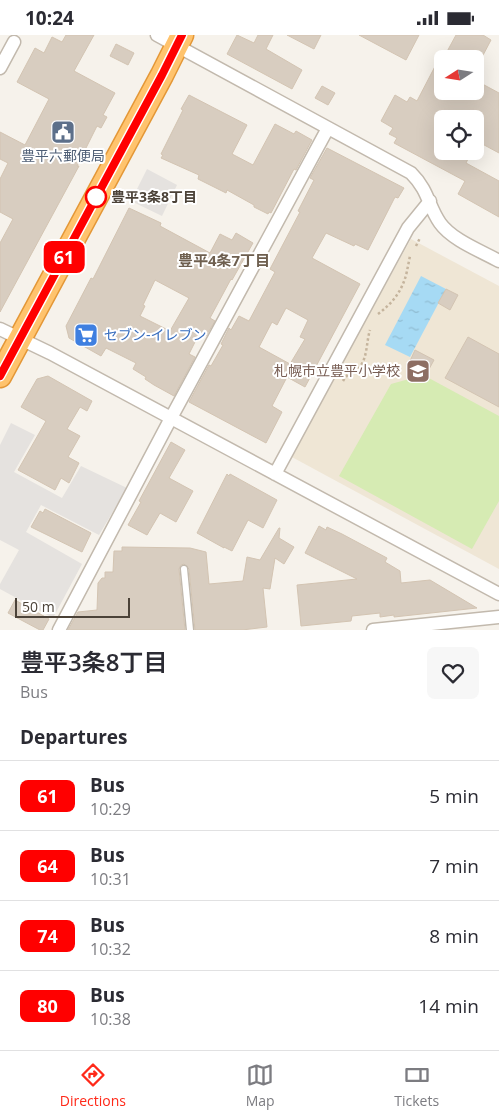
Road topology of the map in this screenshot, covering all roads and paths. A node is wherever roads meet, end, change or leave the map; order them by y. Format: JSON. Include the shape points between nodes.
{"nodes":[{"id":1,"x":157,"y":35,"type":"edge"},
{"id":2,"x":180,"y":40,"type":"edge"},
{"id":3,"x":14,"y":42,"type":"dead end"},
{"id":4,"x":0,"y":68,"type":"edge"},
{"id":5,"x":328,"y":128,"type":"junction"},
{"id":6,"x":430,"y":201,"type":"junction"},
{"id":7,"x":420,"y":238,"type":"dead end"},
{"id":8,"x":499,"y":261,"type":"edge"},
{"id":9,"x":375,"y":318,"type":"dead end"},
{"id":10,"x":371,"y":324,"type":"dead end"},
{"id":11,"x":10,"y":333,"type":"edge"},
{"id":12,"x":0,"y":376,"type":"edge"},
{"id":13,"x":342,"y":382,"type":"dead end"},
{"id":14,"x":171,"y":418,"type":"junction"},
{"id":15,"x":275,"y":474,"type":"junction"},
{"id":16,"x":184,"y":569,"type":"dead end"},
{"id":17,"x":499,"y":594,"type":"edge"},
{"id":18,"x":499,"y":617,"type":"edge"},
{"id":19,"x":59,"y":630,"type":"edge"},
{"id":20,"x":190,"y":630,"type":"edge"},
{"id":21,"x":373,"y":630,"type":"edge"}],
"edges":[{"from":1,"to":2,"type":"street"},
{"from":2,"to":5,"type":"street"},
{"from":2,"to":11,"type":"highway"},
{"from":3,"to":4,"type":"street"},
{"from":5,"to":6,"type":"street","via":[[412,173]]},
{"from":5,"to":14,"type":"street"},
{"from":6,"to":8,"type":"street","via":[[445,230]]},
{"from":6,"to":15,"type":"street","via":[[408,228]]},
{"from":7,"to":9,"type":"path","via":[[409,257],[400,291]]},
{"from":10,"to":13,"type":"path","via":[[366,353],[358,369],[346,375]]},
{"from":11,"to":12,"type":"highway"},
{"from":11,"to":14,"type":"street"},
{"from":14,"to":15,"type":"street"},
{"from":14,"to":19,"type":"street"},
{"from":15,"to":17,"type":"street"},
{"from":16,"to":20,"type":"lane"},
{"from":18,"to":21,"type":"street"}]}
